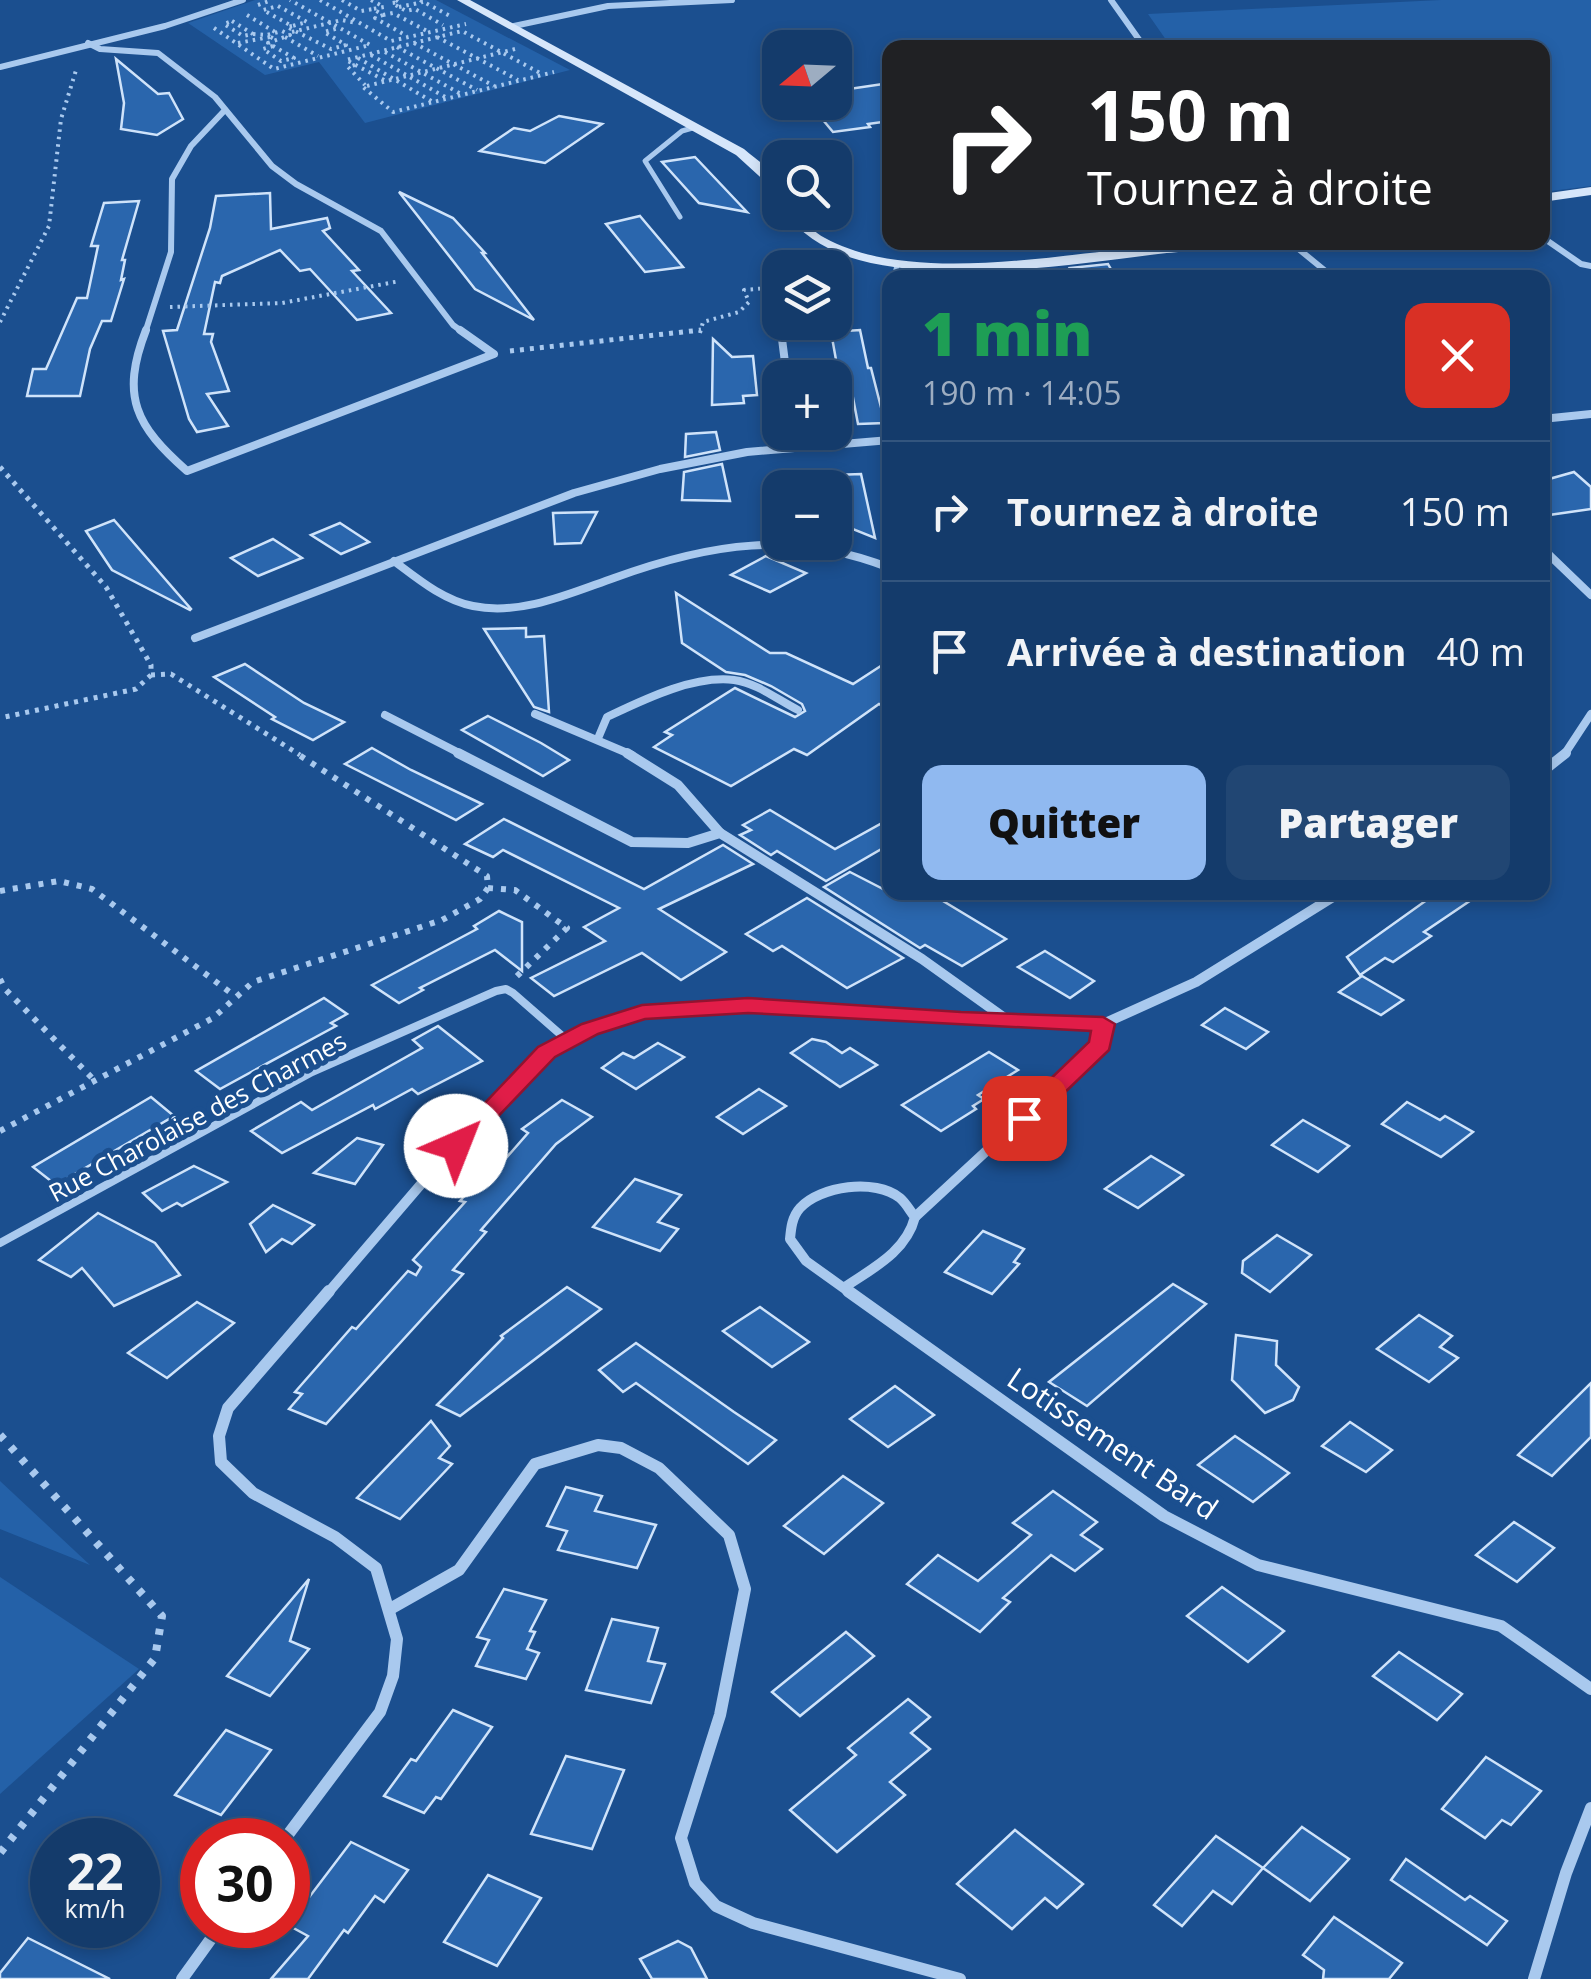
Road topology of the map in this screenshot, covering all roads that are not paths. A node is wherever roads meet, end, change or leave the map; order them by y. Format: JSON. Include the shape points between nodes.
{"nodes":[{"id":1,"x":243,"y":0,"type":"edge"},
{"id":2,"x":462,"y":0,"type":"edge"},
{"id":3,"x":732,"y":0,"type":"edge"},
{"id":4,"x":1111,"y":0,"type":"edge"},
{"id":5,"x":514,"y":26,"type":"junction"},
{"id":6,"x":1139,"y":40,"type":"edge"},
{"id":7,"x":88,"y":43,"type":"junction"},
{"id":8,"x":0,"y":67,"type":"edge"},
{"id":9,"x":226,"y":110,"type":"junction"},
{"id":10,"x":696,"y":126,"type":"junction"},
{"id":11,"x":762,"y":171,"type":"edge"},
{"id":12,"x":1591,"y":192,"type":"edge"},
{"id":13,"x":1550,"y":197,"type":"edge"},
{"id":14,"x":680,"y":217,"type":"dead end"},
{"id":15,"x":801,"y":230,"type":"edge"},
{"id":16,"x":1550,"y":243,"type":"edge"},
{"id":17,"x":1142,"y":250,"type":"edge"},
{"id":18,"x":1300,"y":250,"type":"edge"},
{"id":19,"x":1591,"y":266,"type":"edge"},
{"id":20,"x":893,"y":270,"type":"edge"},
{"id":21,"x":905,"y":270,"type":"edge"},
{"id":22,"x":1324,"y":270,"type":"edge"},
{"id":23,"x":1591,"y":414,"type":"edge"},
{"id":24,"x":1550,"y":417,"type":"edge"},
{"id":25,"x":882,"y":441,"type":"edge"},
{"id":26,"x":852,"y":442,"type":"edge"},
{"id":27,"x":773,"y":450,"type":"edge"},
{"id":28,"x":1550,"y":556,"type":"edge"},
{"id":29,"x":394,"y":561,"type":"junction"},
{"id":30,"x":882,"y":565,"type":"edge"},
{"id":31,"x":1591,"y":595,"type":"edge"},
{"id":32,"x":195,"y":638,"type":"dead end"},
{"id":33,"x":798,"y":710,"type":"dead end"},
{"id":34,"x":535,"y":714,"type":"dead end"},
{"id":35,"x":1591,"y":714,"type":"edge"},
{"id":36,"x":385,"y":716,"type":"dead end"},
{"id":37,"x":600,"y":736,"type":"junction"},
{"id":38,"x":1550,"y":768,"type":"edge"},
{"id":39,"x":720,"y":833,"type":"junction"},
{"id":40,"x":1328,"y":900,"type":"edge"},
{"id":41,"x":1006,"y":1019,"type":"junction"},
{"id":42,"x":1103,"y":1024,"type":"junction"},
{"id":43,"x":568,"y":1040,"type":"junction"},
{"id":44,"x":915,"y":1218,"type":"junction"},
{"id":45,"x":0,"y":1243,"type":"edge"},
{"id":46,"x":845,"y":1287,"type":"junction"},
{"id":47,"x":390,"y":1608,"type":"junction"},
{"id":48,"x":1591,"y":1689,"type":"edge"},
{"id":49,"x":1591,"y":1808,"type":"edge"},
{"id":50,"x":300,"y":1818,"type":"edge"},
{"id":51,"x":204,"y":1948,"type":"edge"},
{"id":52,"x":182,"y":1979,"type":"edge"},
{"id":53,"x":960,"y":1979,"type":"edge"},
{"id":54,"x":1534,"y":1979,"type":"edge"}],
"edges":[{"from":1,"to":7,"type":"street"},
{"from":2,"to":5,"type":"street"},
{"from":3,"to":5,"type":"street","via":[[608,6]]},
{"from":4,"to":6,"type":"street"},
{"from":5,"to":10,"type":"street"},
{"from":7,"to":8,"type":"street"},
{"from":7,"to":9,"type":"street","via":[[158,53]]},
{"from":9,"to":9,"type":"street","via":[[272,166],[381,231],[453,324],[494,354],[187,471],[160,451],[135,404],[132,370],[172,250],[170,190],[176,172]]},
{"from":10,"to":11,"type":"street"},
{"from":10,"to":14,"type":"lane","via":[[644,161]]},
{"from":12,"to":13,"type":"street"},
{"from":15,"to":20,"type":"street"},
{"from":16,"to":19,"type":"street"},
{"from":17,"to":21,"type":"street"},
{"from":18,"to":22,"type":"street"},
{"from":23,"to":24,"type":"street"},
{"from":25,"to":26,"type":"street"},
{"from":27,"to":29,"type":"street","via":[[660,469],[574,493]]},
{"from":28,"to":31,"type":"street"},
{"from":29,"to":30,"type":"street","via":[[441,595],[485,608],[543,602],[671,556],[742,543],[848,552]]},
{"from":29,"to":32,"type":"street"},
{"from":33,"to":37,"type":"street","via":[[728,680],[626,707],[607,716]]},
{"from":34,"to":37,"type":"street"},
{"from":35,"to":38,"type":"street"},
{"from":36,"to":39,"type":"street","via":[[632,842],[688,843]]},
{"from":37,"to":39,"type":"street","via":[[680,787]]},
{"from":39,"to":41,"type":"street"},
{"from":40,"to":42,"type":"street","via":[[1196,982]]},
{"from":41,"to":42,"type":"street"},
{"from":41,"to":43,"type":"street","via":[[684,1008],[642,1012]]},
{"from":42,"to":44,"type":"street","via":[[1100,1044],[1082,1064]]},
{"from":43,"to":45,"type":"lane","name":"Rue Charolaise des Charmes","via":[[506,988],[312,1072]]},
{"from":43,"to":47,"type":"street","via":[[546,1052],[434,1169],[228,1408],[219,1436],[221,1462],[253,1493],[335,1537],[376,1568]]},
{"from":44,"to":46,"type":"street","via":[[904,1244]]},
{"from":44,"to":46,"type":"street","name":"Lotissement Bard","via":[[900,1198],[869,1188],[820,1196],[800,1208],[790,1239],[806,1262]]},
{"from":46,"to":48,"type":"street","name":"Lotissement Bard","via":[[1164,1516],[1258,1565],[1500,1626]]},
{"from":47,"to":50,"type":"street","via":[[397,1639],[380,1712]]},
{"from":47,"to":53,"type":"street","via":[[460,1570],[534,1464],[598,1445],[621,1448],[660,1468],[729,1535],[745,1589],[720,1715],[681,1838],[695,1883],[716,1906],[754,1923]]},
{"from":49,"to":54,"type":"street"},
{"from":51,"to":52,"type":"street"}]}
